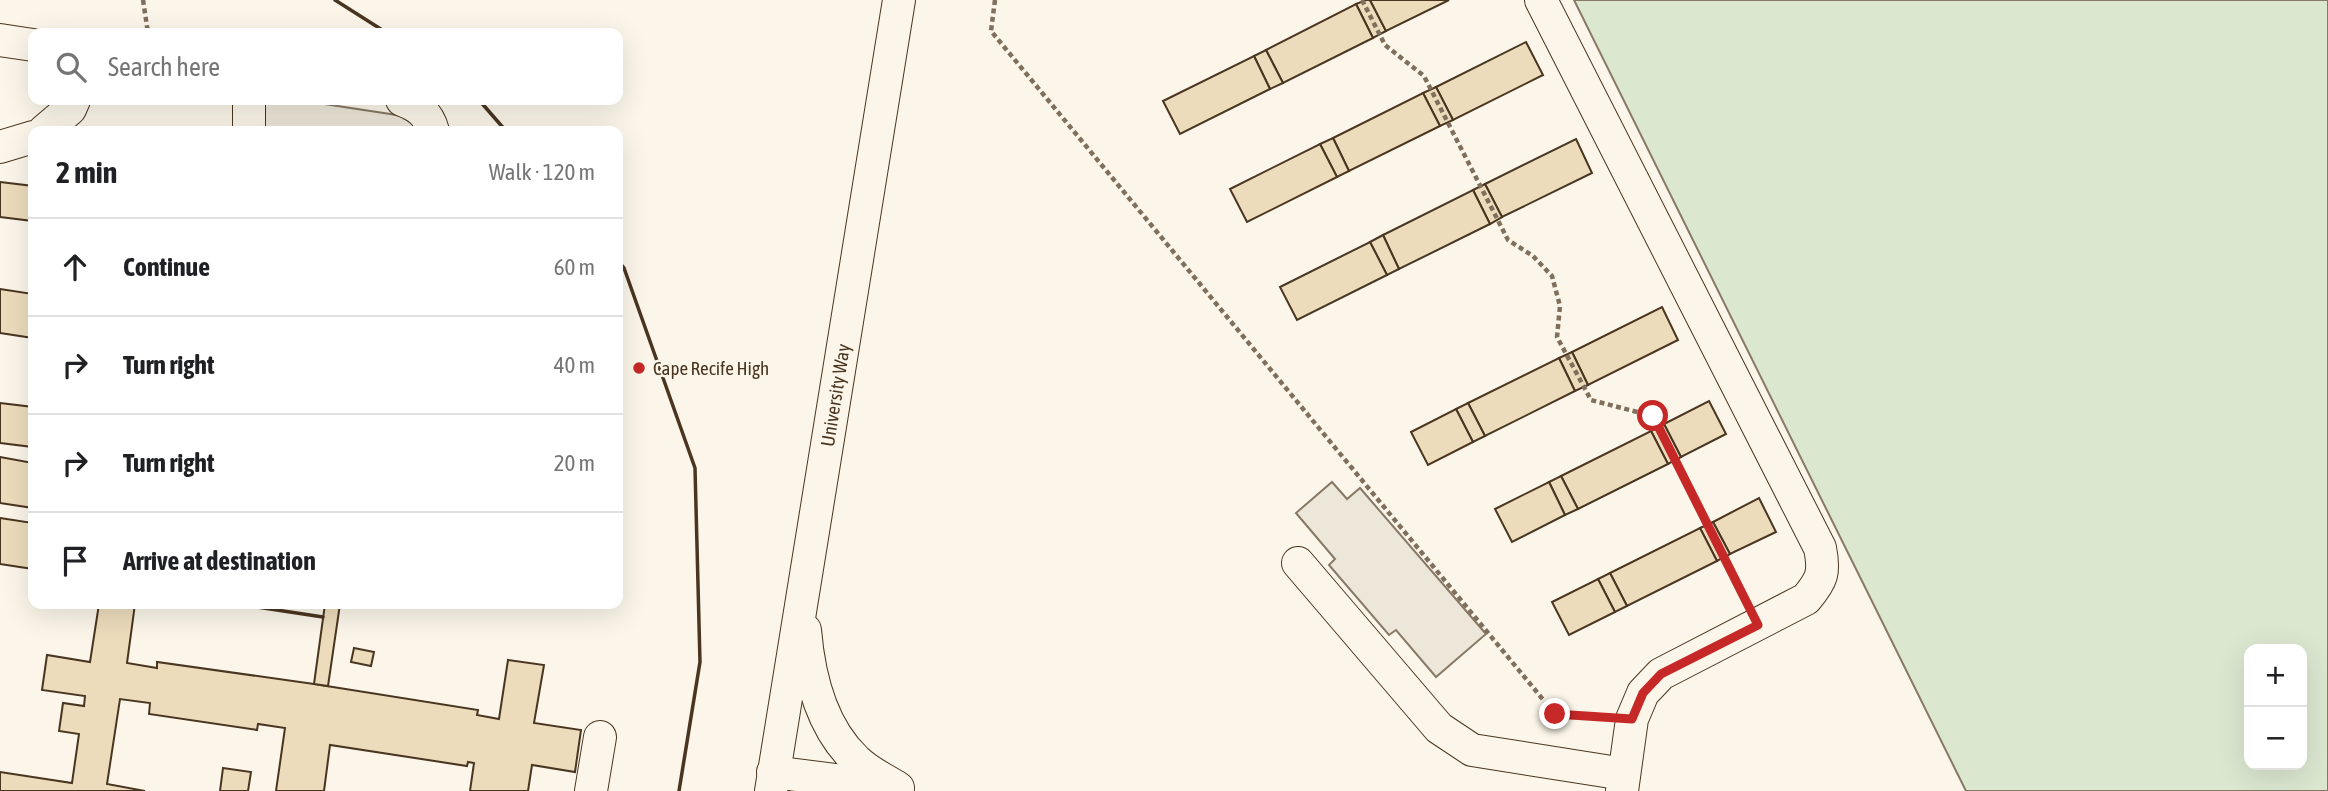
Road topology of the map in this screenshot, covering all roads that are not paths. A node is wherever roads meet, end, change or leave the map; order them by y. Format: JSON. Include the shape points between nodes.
{"nodes":[{"id":1,"x":900,"y":0,"type":"edge"},
{"id":2,"x":1541,"y":0,"type":"edge"},
{"id":3,"x":0,"y":40,"type":"edge"},
{"id":4,"x":28,"y":44,"type":"edge"},
{"id":5,"x":72,"y":105,"type":"edge"},
{"id":6,"x":249,"y":105,"type":"edge"},
{"id":7,"x":411,"y":105,"type":"edge"},
{"id":8,"x":50,"y":126,"type":"edge"},
{"id":9,"x":249,"y":126,"type":"edge"},
{"id":10,"x":432,"y":126,"type":"edge"},
{"id":11,"x":28,"y":139,"type":"edge"},
{"id":12,"x":0,"y":148,"type":"edge"},
{"id":13,"x":1298,"y":563,"type":"dead end"},
{"id":14,"x":802,"y":594,"type":"junction"},
{"id":15,"x":600,"y":737,"type":"dead end"},
{"id":16,"x":772,"y":781,"type":"edge"},
{"id":17,"x":1623,"y":783,"type":"edge"},
{"id":18,"x":907,"y":789,"type":"edge"},
{"id":19,"x":591,"y":791,"type":"edge"}],
"edges":[{"from":1,"to":14,"type":"street","name":"University Way"},
{"from":2,"to":17,"type":"street","via":[[1820,548],[1824,565],[1820,583],[1807,600],[1661,674],[1643,693],[1632,719]]},
{"from":3,"to":4,"type":"street"},
{"from":5,"to":8,"type":"street"},
{"from":6,"to":9,"type":"street"},
{"from":7,"to":10,"type":"street","via":[[424,112]]},
{"from":11,"to":12,"type":"street"},
{"from":13,"to":17,"type":"street","via":[[1454,740],[1472,750]]},
{"from":14,"to":16,"type":"street","name":"University Way"},
{"from":14,"to":18,"type":"street","via":[[811,667],[825,720],[858,762]]},
{"from":15,"to":19,"type":"street"},
{"from":16,"to":18,"type":"street"}]}
